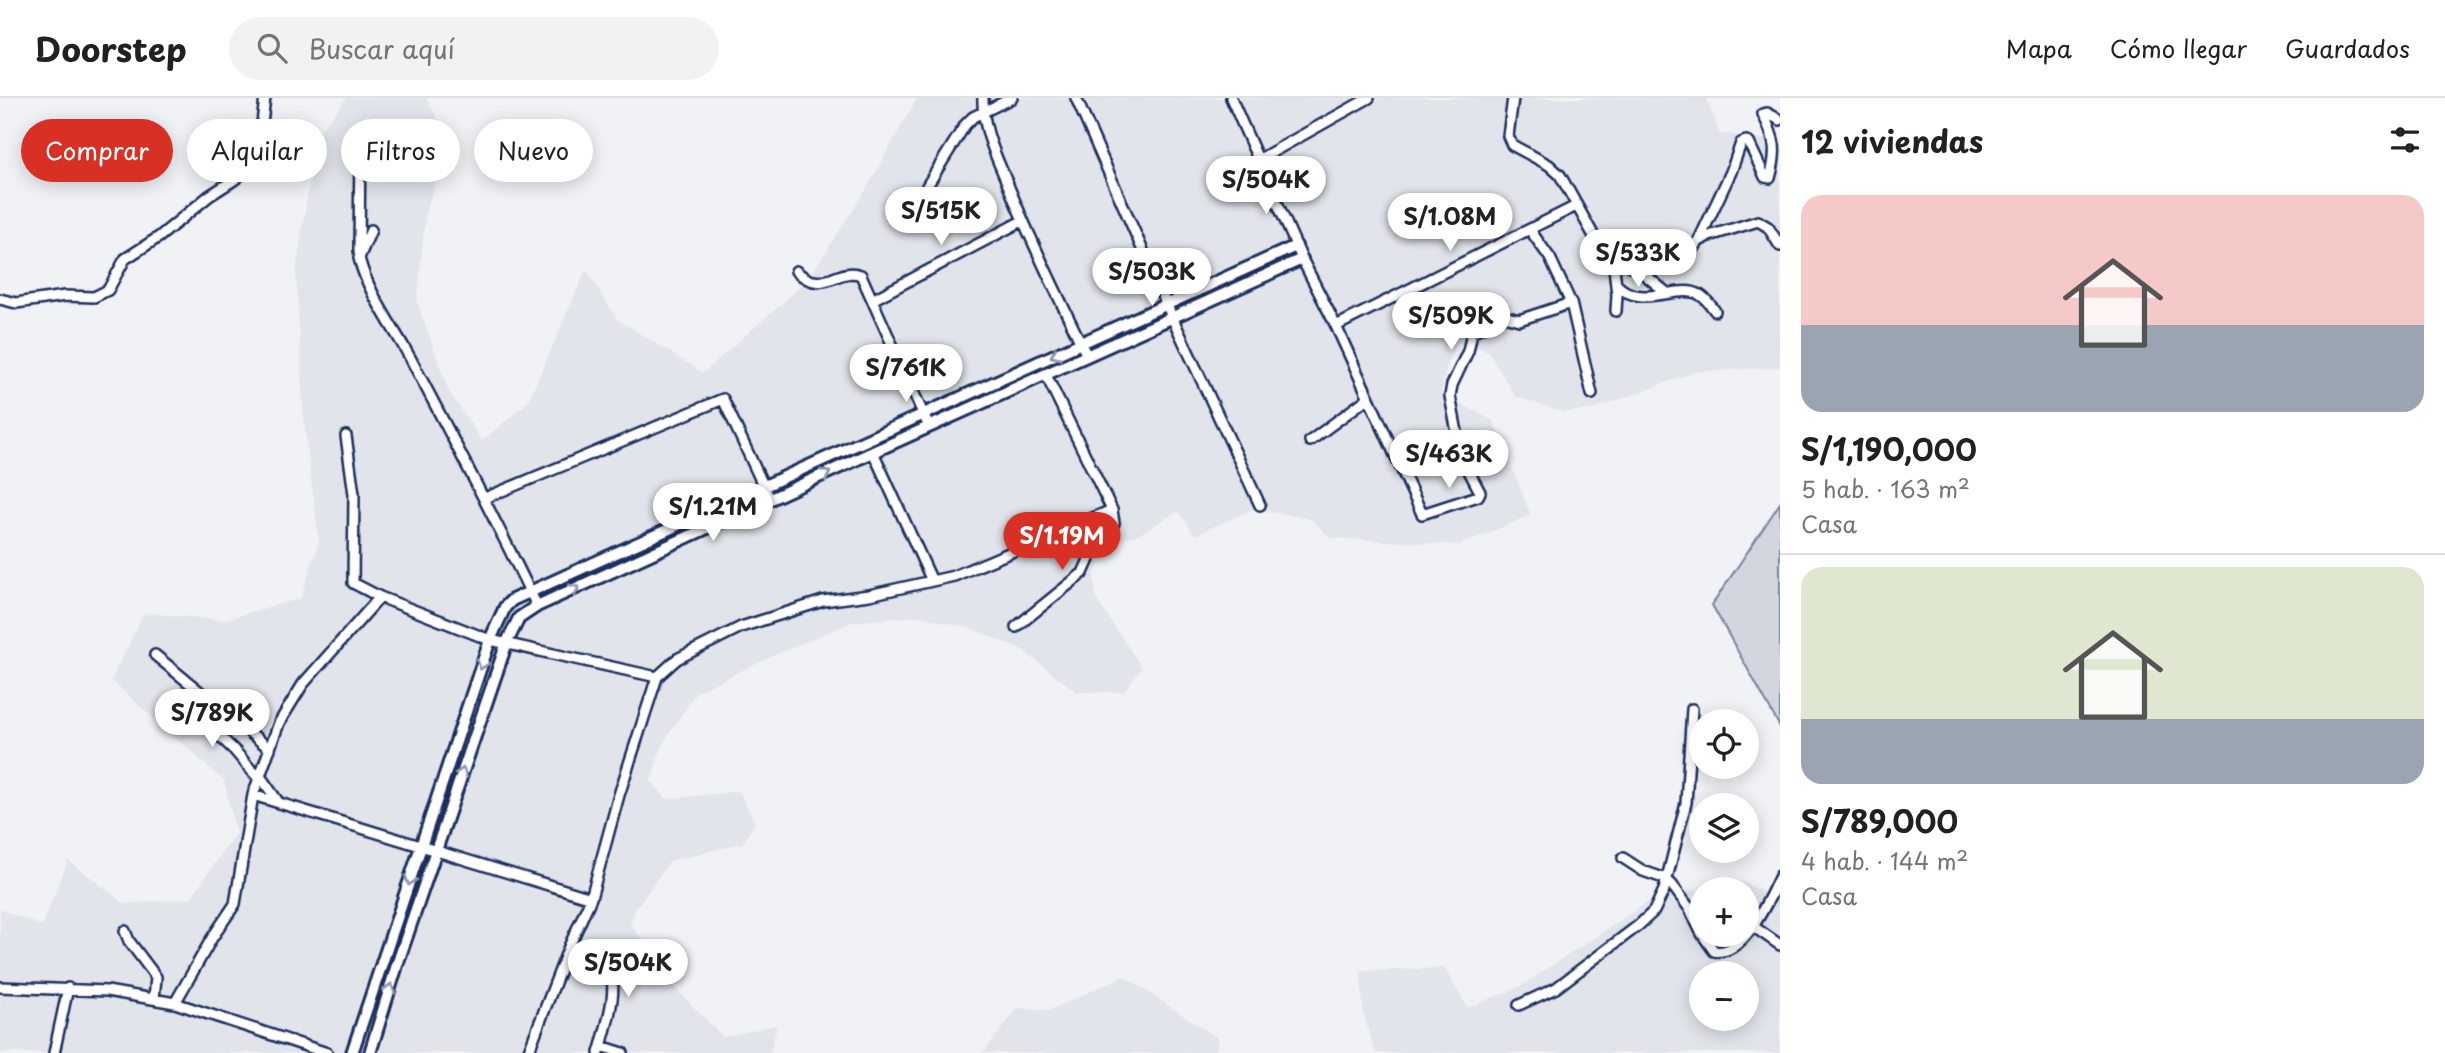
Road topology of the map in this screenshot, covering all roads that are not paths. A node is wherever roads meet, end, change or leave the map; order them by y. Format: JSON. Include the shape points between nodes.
{"nodes":[{"id":1,"x":265,"y":98,"type":"edge"},
{"id":2,"x":984,"y":98,"type":"edge"},
{"id":3,"x":1012,"y":98,"type":"edge"},
{"id":4,"x":1076,"y":98,"type":"edge"},
{"id":5,"x":1231,"y":98,"type":"edge"},
{"id":6,"x":1369,"y":98,"type":"edge"},
{"id":7,"x":1513,"y":98,"type":"edge"},
{"id":8,"x":983,"y":112,"type":"junction"},
{"id":9,"x":1780,"y":120,"type":"edge"},
{"id":10,"x":1258,"y":160,"type":"junction"},
{"id":11,"x":359,"y":182,"type":"edge"},
{"id":12,"x":927,"y":186,"type":"dead end"},
{"id":13,"x":1576,"y":206,"type":"junction"},
{"id":14,"x":1022,"y":221,"type":"junction"},
{"id":15,"x":370,"y":230,"type":"dead end"},
{"id":16,"x":1530,"y":230,"type":"junction"},
{"id":17,"x":1698,"y":242,"type":"junction"},
{"id":18,"x":1296,"y":246,"type":"junction"},
{"id":19,"x":1780,"y":246,"type":"edge"},
{"id":20,"x":359,"y":258,"type":"junction"},
{"id":21,"x":1302,"y":259,"type":"junction"},
{"id":22,"x":1617,"y":260,"type":"junction"},
{"id":23,"x":796,"y":271,"type":"dead end"},
{"id":24,"x":1616,"y":284,"type":"junction"},
{"id":25,"x":1667,"y":293,"type":"junction"},
{"id":26,"x":0,"y":299,"type":"edge"},
{"id":27,"x":874,"y":299,"type":"junction"},
{"id":28,"x":1571,"y":303,"type":"junction"},
{"id":29,"x":1167,"y":304,"type":"junction"},
{"id":30,"x":1715,"y":311,"type":"dead end"},
{"id":31,"x":1616,"y":312,"type":"dead end"},
{"id":32,"x":1172,"y":317,"type":"junction"},
{"id":33,"x":1336,"y":327,"type":"junction"},
{"id":34,"x":1081,"y":343,"type":"junction"},
{"id":35,"x":1087,"y":356,"type":"junction"},
{"id":36,"x":1046,"y":375,"type":"junction"},
{"id":37,"x":1592,"y":394,"type":"dead end"},
{"id":38,"x":1368,"y":398,"type":"junction"},
{"id":39,"x":923,"y":414,"type":"junction"},
{"id":40,"x":929,"y":427,"type":"junction"},
{"id":41,"x":346,"y":436,"type":"dead end"},
{"id":42,"x":1310,"y":441,"type":"dead end"},
{"id":43,"x":873,"y":452,"type":"junction"},
{"id":44,"x":764,"y":487,"type":"junction"},
{"id":45,"x":485,"y":498,"type":"junction"},
{"id":46,"x":770,"y":500,"type":"junction"},
{"id":47,"x":1260,"y":505,"type":"dead end"},
{"id":48,"x":1112,"y":510,"type":"junction"},
{"id":49,"x":932,"y":581,"type":"junction"},
{"id":50,"x":530,"y":592,"type":"junction"},
{"id":51,"x":380,"y":597,"type":"junction"},
{"id":52,"x":537,"y":606,"type":"junction"},
{"id":53,"x":1016,"y":627,"type":"dead end"},
{"id":54,"x":491,"y":640,"type":"junction"},
{"id":55,"x":507,"y":642,"type":"junction"},
{"id":56,"x":155,"y":654,"type":"dead end"},
{"id":57,"x":657,"y":677,"type":"junction"},
{"id":58,"x":183,"y":701,"type":"dead end"},
{"id":59,"x":270,"y":750,"type":"junction"},
{"id":60,"x":1689,"y":756,"type":"edge"},
{"id":61,"x":259,"y":777,"type":"junction"},
{"id":62,"x":253,"y":796,"type":"junction"},
{"id":63,"x":279,"y":803,"type":"junction"},
{"id":64,"x":422,"y":847,"type":"junction"},
{"id":65,"x":435,"y":850,"type":"junction"},
{"id":66,"x":1623,"y":858,"type":"dead end"},
{"id":67,"x":1780,"y":876,"type":"edge"},
{"id":68,"x":1666,"y":880,"type":"junction"},
{"id":69,"x":591,"y":898,"type":"junction"},
{"id":70,"x":1689,"y":908,"type":"edge"},
{"id":71,"x":1759,"y":917,"type":"edge"},
{"id":72,"x":1759,"y":930,"type":"edge"},
{"id":73,"x":124,"y":931,"type":"dead end"},
{"id":74,"x":1780,"y":945,"type":"edge"},
{"id":75,"x":604,"y":947,"type":"dead end"},
{"id":76,"x":1709,"y":947,"type":"edge"},
{"id":77,"x":1731,"y":947,"type":"edge"},
{"id":78,"x":0,"y":988,"type":"edge"},
{"id":79,"x":68,"y":988,"type":"junction"},
{"id":80,"x":154,"y":999,"type":"junction"},
{"id":81,"x":175,"y":1003,"type":"junction"},
{"id":82,"x":1518,"y":1005,"type":"dead end"},
{"id":83,"x":600,"y":1050,"type":"edge"},
{"id":84,"x":54,"y":1053,"type":"edge"},
{"id":85,"x":327,"y":1053,"type":"edge"},
{"id":86,"x":352,"y":1053,"type":"edge"},
{"id":87,"x":370,"y":1053,"type":"edge"},
{"id":88,"x":528,"y":1053,"type":"edge"},
{"id":89,"x":623,"y":1053,"type":"edge"}],
"edges":[{"from":1,"to":26,"type":"street","via":[[260,140],[252,161],[237,178],[125,259],[108,290],[94,297],[16,303]]},
{"from":2,"to":8,"type":"street"},
{"from":3,"to":8,"type":"street"},
{"from":4,"to":29,"type":"street"},
{"from":5,"to":10,"type":"street"},
{"from":6,"to":10,"type":"street"},
{"from":7,"to":13,"type":"street","via":[[1508,136],[1512,145],[1560,174]]},
{"from":8,"to":12,"type":"street","via":[[965,125]]},
{"from":8,"to":14,"type":"street"},
{"from":9,"to":17,"type":"street","via":[[1763,114],[1775,145],[1770,178],[1743,141]]},
{"from":10,"to":18,"type":"street"},
{"from":11,"to":20,"type":"street"},
{"from":13,"to":16,"type":"street"},
{"from":13,"to":22,"type":"street","via":[[1600,247]]},
{"from":14,"to":27,"type":"street"},
{"from":14,"to":34,"type":"street"},
{"from":15,"to":20,"type":"street"},
{"from":16,"to":28,"type":"street","via":[[1550,258]]},
{"from":16,"to":33,"type":"street"},
{"from":17,"to":19,"type":"street","via":[[1758,221],[1768,227]]},
{"from":17,"to":22,"type":"street","via":[[1689,257],[1676,265]]},
{"from":18,"to":21,"type":"street"},
{"from":18,"to":29,"type":"street"},
{"from":20,"to":45,"type":"street","via":[[369,285]]},
{"from":21,"to":32,"type":"street"},
{"from":21,"to":33,"type":"street"},
{"from":22,"to":24,"type":"street"},
{"from":22,"to":25,"type":"street","via":[[1639,270]]},
{"from":23,"to":27,"type":"street","via":[[816,282],[856,273]]},
{"from":24,"to":25,"type":"street","via":[[1632,294]]},
{"from":24,"to":31,"type":"street"},
{"from":25,"to":30,"type":"street","via":[[1700,294]]},
{"from":27,"to":39,"type":"street"},
{"from":28,"to":37,"type":"street"},
{"from":28,"to":38,"type":"street","via":[[1519,320],[1504,316],[1472,332],[1450,396],[1462,458],[1480,488],[1478,496],[1420,513]]},
{"from":29,"to":32,"type":"street"},
{"from":29,"to":34,"type":"street"},
{"from":32,"to":35,"type":"street"},
{"from":32,"to":47,"type":"street"},
{"from":33,"to":38,"type":"street"},
{"from":34,"to":35,"type":"street"},
{"from":34,"to":39,"type":"street","one_way":true},
{"from":35,"to":36,"type":"street"},
{"from":36,"to":40,"type":"street"},
{"from":36,"to":48,"type":"street"},
{"from":38,"to":42,"type":"street"},
{"from":39,"to":40,"type":"street"},
{"from":39,"to":44,"type":"street"},
{"from":40,"to":43,"type":"street"},
{"from":41,"to":51,"type":"street","via":[[355,515],[353,583]]},
{"from":46,"to":43,"type":"street","one_way":true},
{"from":43,"to":49,"type":"street"},
{"from":44,"to":45,"type":"street","via":[[723,399]]},
{"from":44,"to":46,"type":"street"},
{"from":44,"to":50,"type":"street"},
{"from":45,"to":50,"type":"street"},
{"from":52,"to":46,"type":"street","one_way":true},
{"from":48,"to":49,"type":"street"},
{"from":48,"to":53,"type":"street","via":[[1114,523],[1098,539],[1083,573]]},
{"from":49,"to":57,"type":"street","via":[[823,601],[741,627],[677,659]]},
{"from":50,"to":52,"type":"street"},
{"from":50,"to":54,"type":"street","via":[[505,607]]},
{"from":51,"to":54,"type":"street"},
{"from":51,"to":59,"type":"street","via":[[303,684],[279,723]]},
{"from":52,"to":55,"type":"street","via":[[519,618]]},
{"from":54,"to":55,"type":"street"},
{"from":54,"to":64,"type":"street","one_way":true},
{"from":55,"to":57,"type":"street"},
{"from":65,"to":55,"type":"street","one_way":true},
{"from":56,"to":59,"type":"street"},
{"from":57,"to":69,"type":"street"},
{"from":58,"to":61,"type":"street"},
{"from":59,"to":61,"type":"street"},
{"from":60,"to":68,"type":"street","via":[[1686,803]]},
{"from":61,"to":62,"type":"street"},
{"from":61,"to":63,"type":"street"},
{"from":62,"to":63,"type":"street"},
{"from":62,"to":81,"type":"street","via":[[235,904]]},
{"from":63,"to":64,"type":"street"},
{"from":64,"to":65,"type":"street"},
{"from":64,"to":86,"type":"street","one_way":true},
{"from":65,"to":69,"type":"street"},
{"from":87,"to":65,"type":"street","one_way":true},
{"from":66,"to":68,"type":"street"},
{"from":67,"to":71,"type":"street"},
{"from":68,"to":70,"type":"street"},
{"from":68,"to":82,"type":"street","via":[[1654,911],[1639,925],[1556,988]]},
{"from":69,"to":88,"type":"street"},
{"from":72,"to":74,"type":"street"},
{"from":73,"to":80,"type":"street","via":[[156,977]]},
{"from":75,"to":83,"type":"street","via":[[612,967],[613,996]]},
{"from":76,"to":77,"type":"street","via":[[1721,952]]},
{"from":78,"to":79,"type":"street"},
{"from":79,"to":80,"type":"street"},
{"from":79,"to":84,"type":"street"},
{"from":80,"to":81,"type":"street"},
{"from":81,"to":85,"type":"street"},
{"from":83,"to":89,"type":"street"}]}
